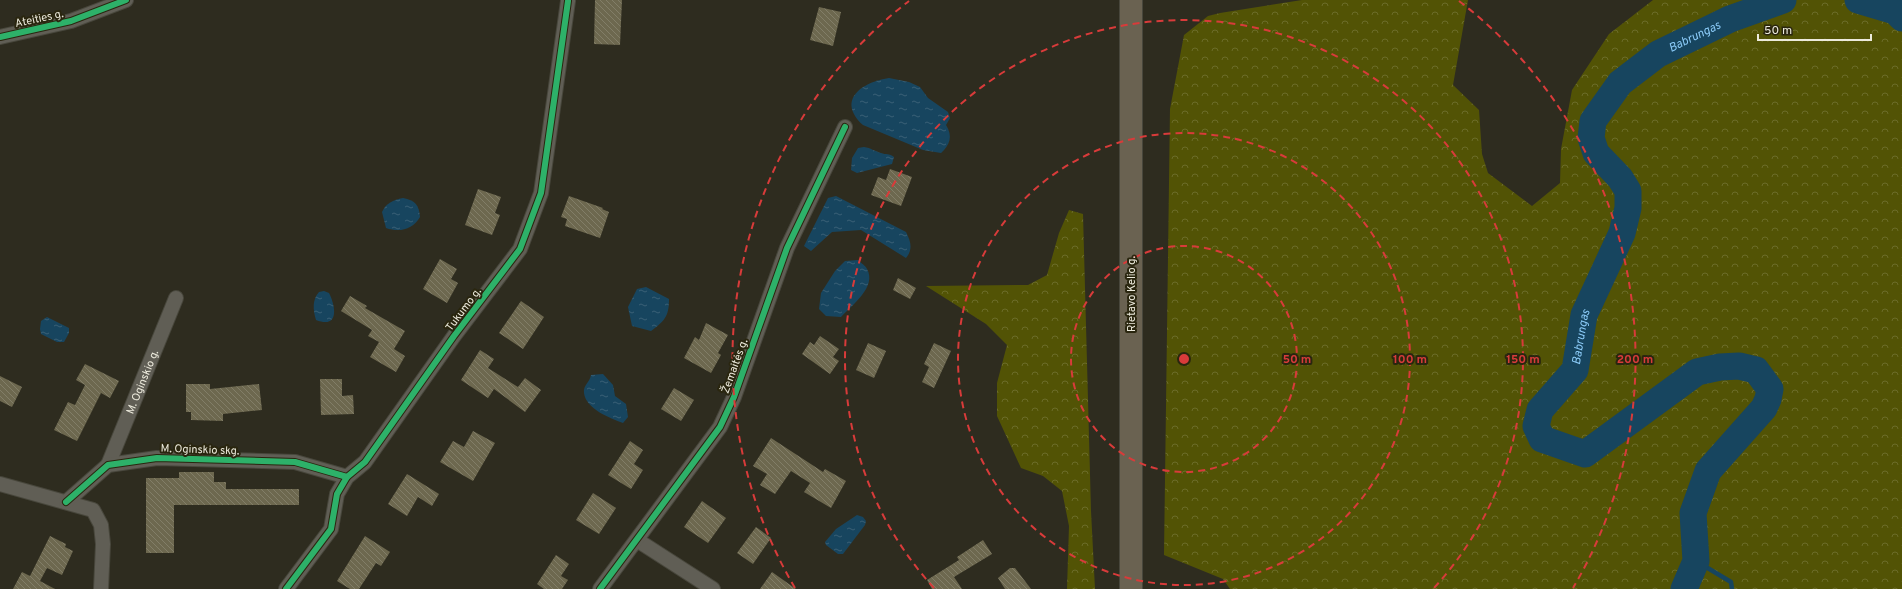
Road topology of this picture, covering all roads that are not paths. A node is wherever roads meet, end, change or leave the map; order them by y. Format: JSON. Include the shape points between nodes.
{"nodes":[{"id":1,"x":126,"y":0,"type":"edge"},
{"id":2,"x":1131,"y":0,"type":"edge"},
{"id":3,"x":568,"y":1,"type":"dead end"},
{"id":4,"x":0,"y":37,"type":"edge"},
{"id":5,"x":845,"y":127,"type":"dead end"},
{"id":6,"x":176,"y":298,"type":"dead end"},
{"id":7,"x":108,"y":465,"type":"junction"},
{"id":8,"x":347,"y":477,"type":"junction"},
{"id":9,"x":0,"y":484,"type":"edge"},
{"id":10,"x":66,"y":502,"type":"junction"},
{"id":11,"x":637,"y":540,"type":"junction"},
{"id":12,"x":101,"y":589,"type":"edge"},
{"id":13,"x":286,"y":589,"type":"edge"},
{"id":14,"x":600,"y":589,"type":"edge"},
{"id":15,"x":713,"y":589,"type":"edge"},
{"id":16,"x":1131,"y":589,"type":"edge"}],
"edges":[{"from":1,"to":4,"type":"street","name":"Ateities g.","via":[[71,21]]},
{"from":2,"to":16,"type":"main road","name":"Rietavo Kelio g."},
{"from":3,"to":8,"type":"street","name":"Tukumo g.","via":[[541,193],[520,249],[454,336],[366,462]]},
{"from":5,"to":11,"type":"street","name":"Žemaitės g.","via":[[787,248],[734,397],[720,427]]},
{"from":6,"to":7,"type":"street","name":"M. Oginskio g."},
{"from":7,"to":8,"type":"street","name":"M. Oginskio skg.","via":[[157,458],[296,462]]},
{"from":7,"to":10,"type":"street"},
{"from":8,"to":13,"type":"street","name":"Tukumo g.","via":[[337,494],[331,529]]},
{"from":9,"to":10,"type":"street"},
{"from":10,"to":12,"type":"street","via":[[93,510],[101,525]]},
{"from":11,"to":14,"type":"street","name":"Žemaitės g."},
{"from":11,"to":15,"type":"street"}]}
